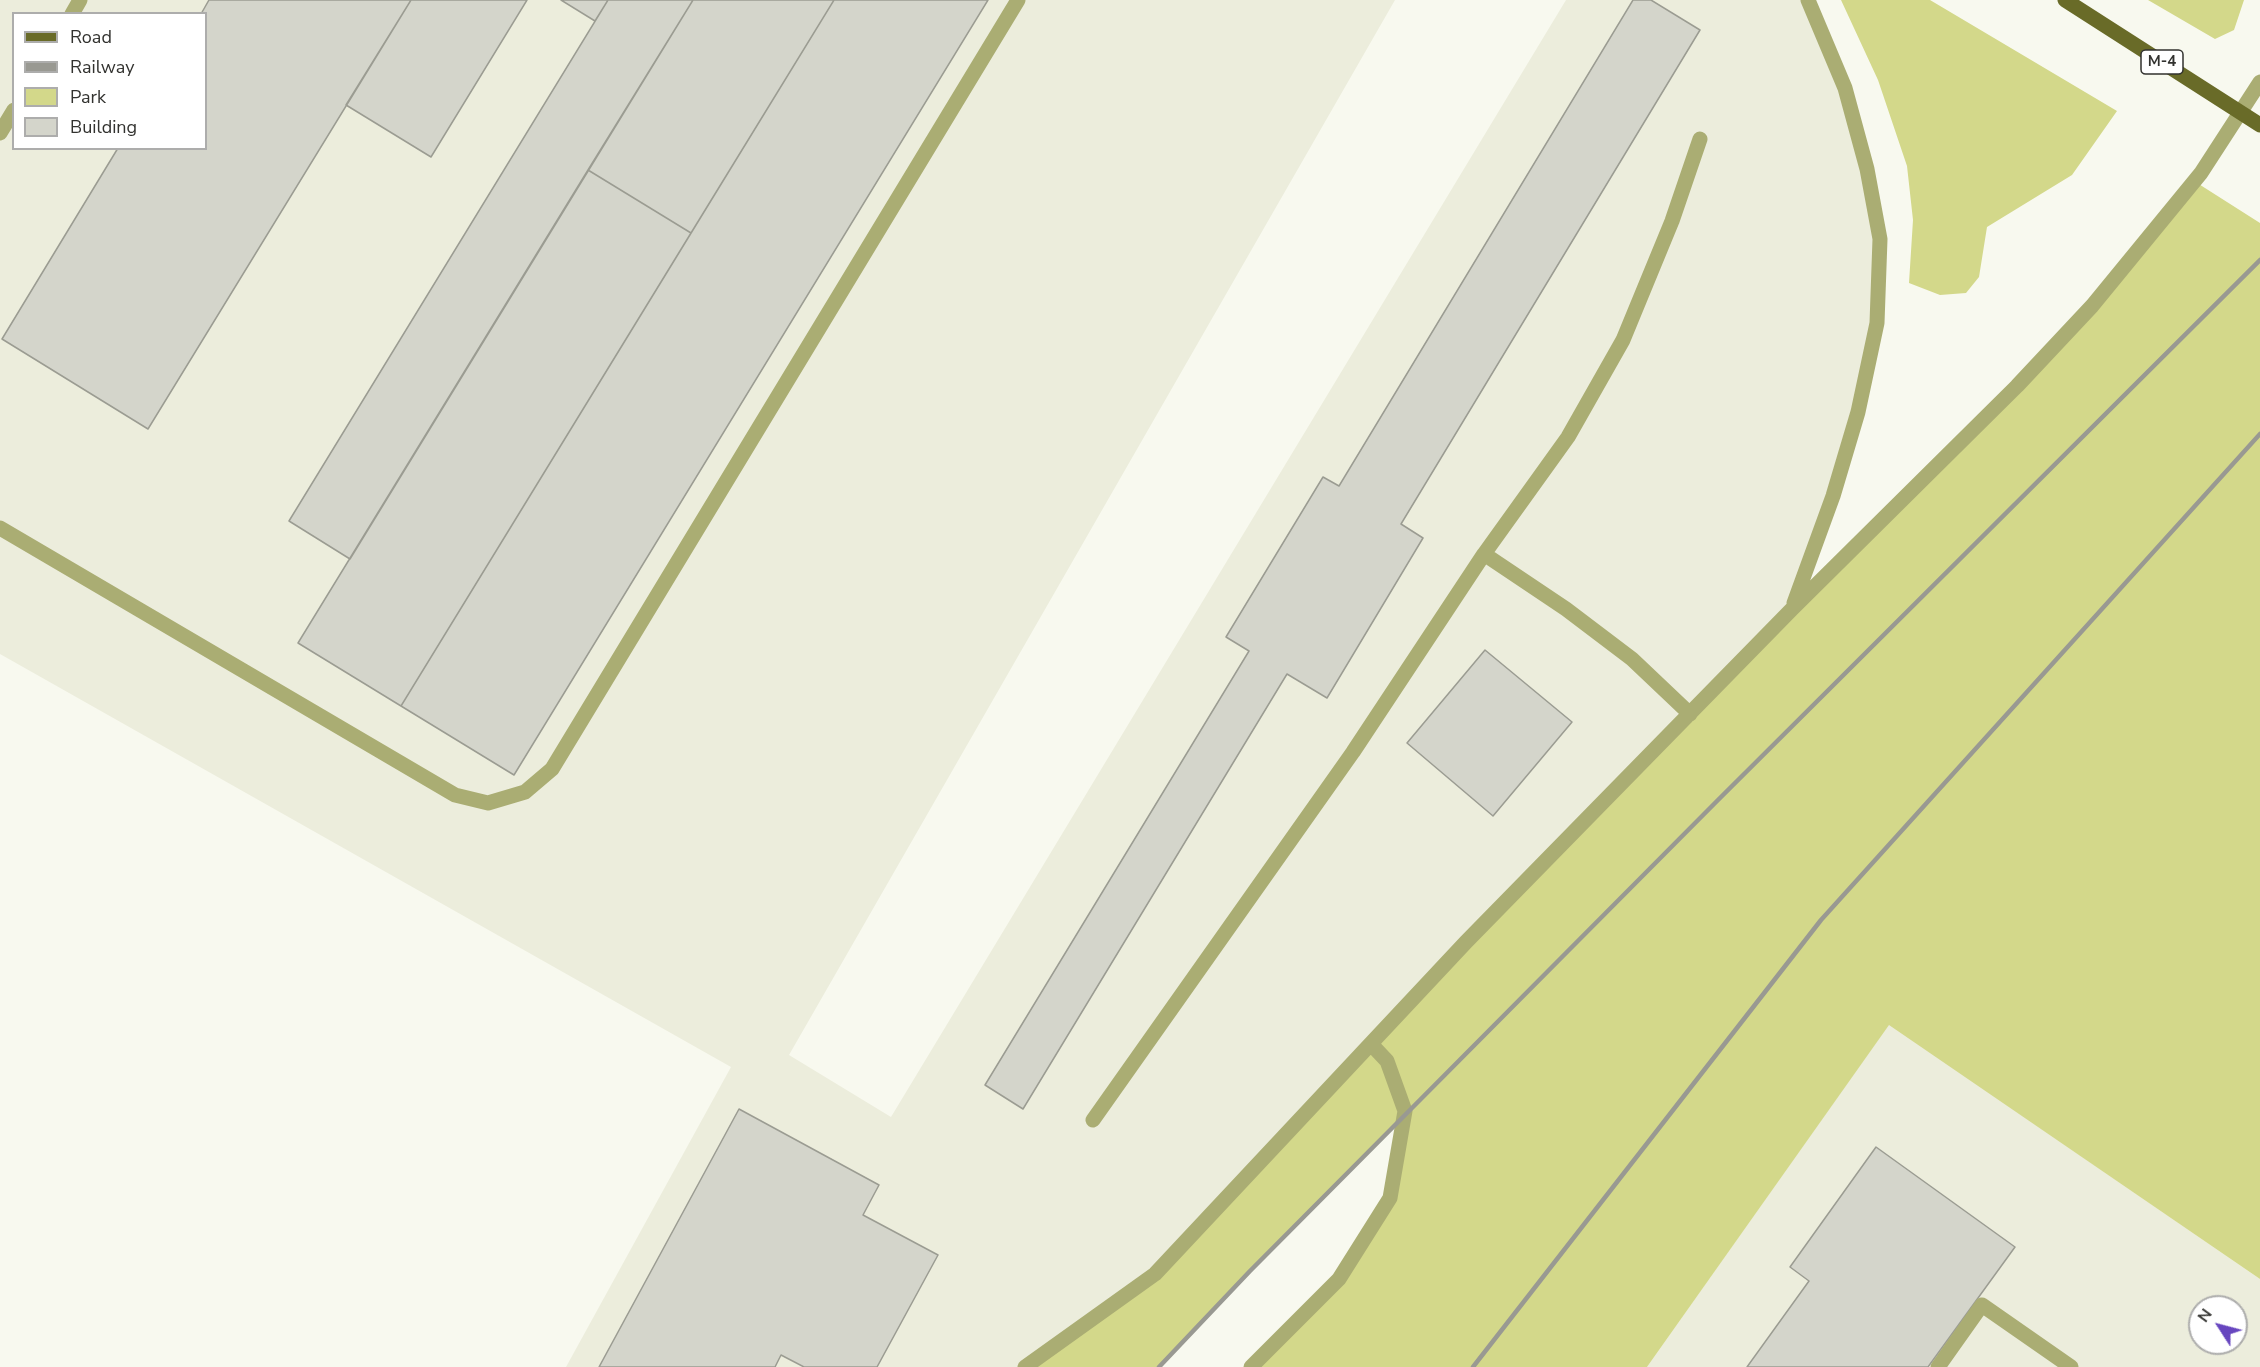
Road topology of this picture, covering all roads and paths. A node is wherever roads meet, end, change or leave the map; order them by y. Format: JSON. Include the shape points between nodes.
{"nodes":[{"id":1,"x":1018,"y":0,"type":"edge"},
{"id":2,"x":1808,"y":0,"type":"edge"},
{"id":3,"x":2065,"y":0,"type":"edge"},
{"id":4,"x":2260,"y":82,"type":"edge"},
{"id":5,"x":12,"y":113,"type":"edge"},
{"id":6,"x":2260,"y":124,"type":"edge"},
{"id":7,"x":0,"y":133,"type":"edge"},
{"id":8,"x":1700,"y":139,"type":"dead end"},
{"id":9,"x":0,"y":528,"type":"edge"},
{"id":10,"x":1484,"y":554,"type":"junction"},
{"id":11,"x":1791,"y":609,"type":"junction"},
{"id":12,"x":1690,"y":714,"type":"junction"},
{"id":13,"x":1371,"y":1044,"type":"junction"},
{"id":14,"x":1092,"y":1120,"type":"dead end"},
{"id":15,"x":1026,"y":1367,"type":"edge"},
{"id":16,"x":1251,"y":1367,"type":"edge"},
{"id":17,"x":1938,"y":1367,"type":"edge"},
{"id":18,"x":2071,"y":1367,"type":"edge"}],
"edges":[{"from":1,"to":9,"type":"lane","via":[[552,770],[525,792],[488,803],[455,795]]},
{"from":2,"to":11,"type":"lane","via":[[1845,88],[1867,169],[1880,239],[1877,323],[1858,412],[1833,496]]},
{"from":3,"to":6,"type":"main road","number":"M-4"},
{"from":4,"to":11,"type":"lane","via":[[2201,172],[2092,306],[2017,386]]},
{"from":5,"to":7,"type":"lane"},
{"from":8,"to":10,"type":"lane","via":[[1672,221],[1623,340],[1568,437]]},
{"from":10,"to":12,"type":"lane","via":[[1632,659]]},
{"from":10,"to":14,"type":"lane","via":[[1346,762]]},
{"from":11,"to":12,"type":"lane"},
{"from":12,"to":13,"type":"lane"},
{"from":13,"to":15,"type":"lane","via":[[1155,1274]]},
{"from":13,"to":16,"type":"lane","via":[[1387,1062],[1405,1111],[1390,1197],[1339,1279]]},
{"from":17,"to":18,"type":"lane","via":[[1982,1305]]}]}
